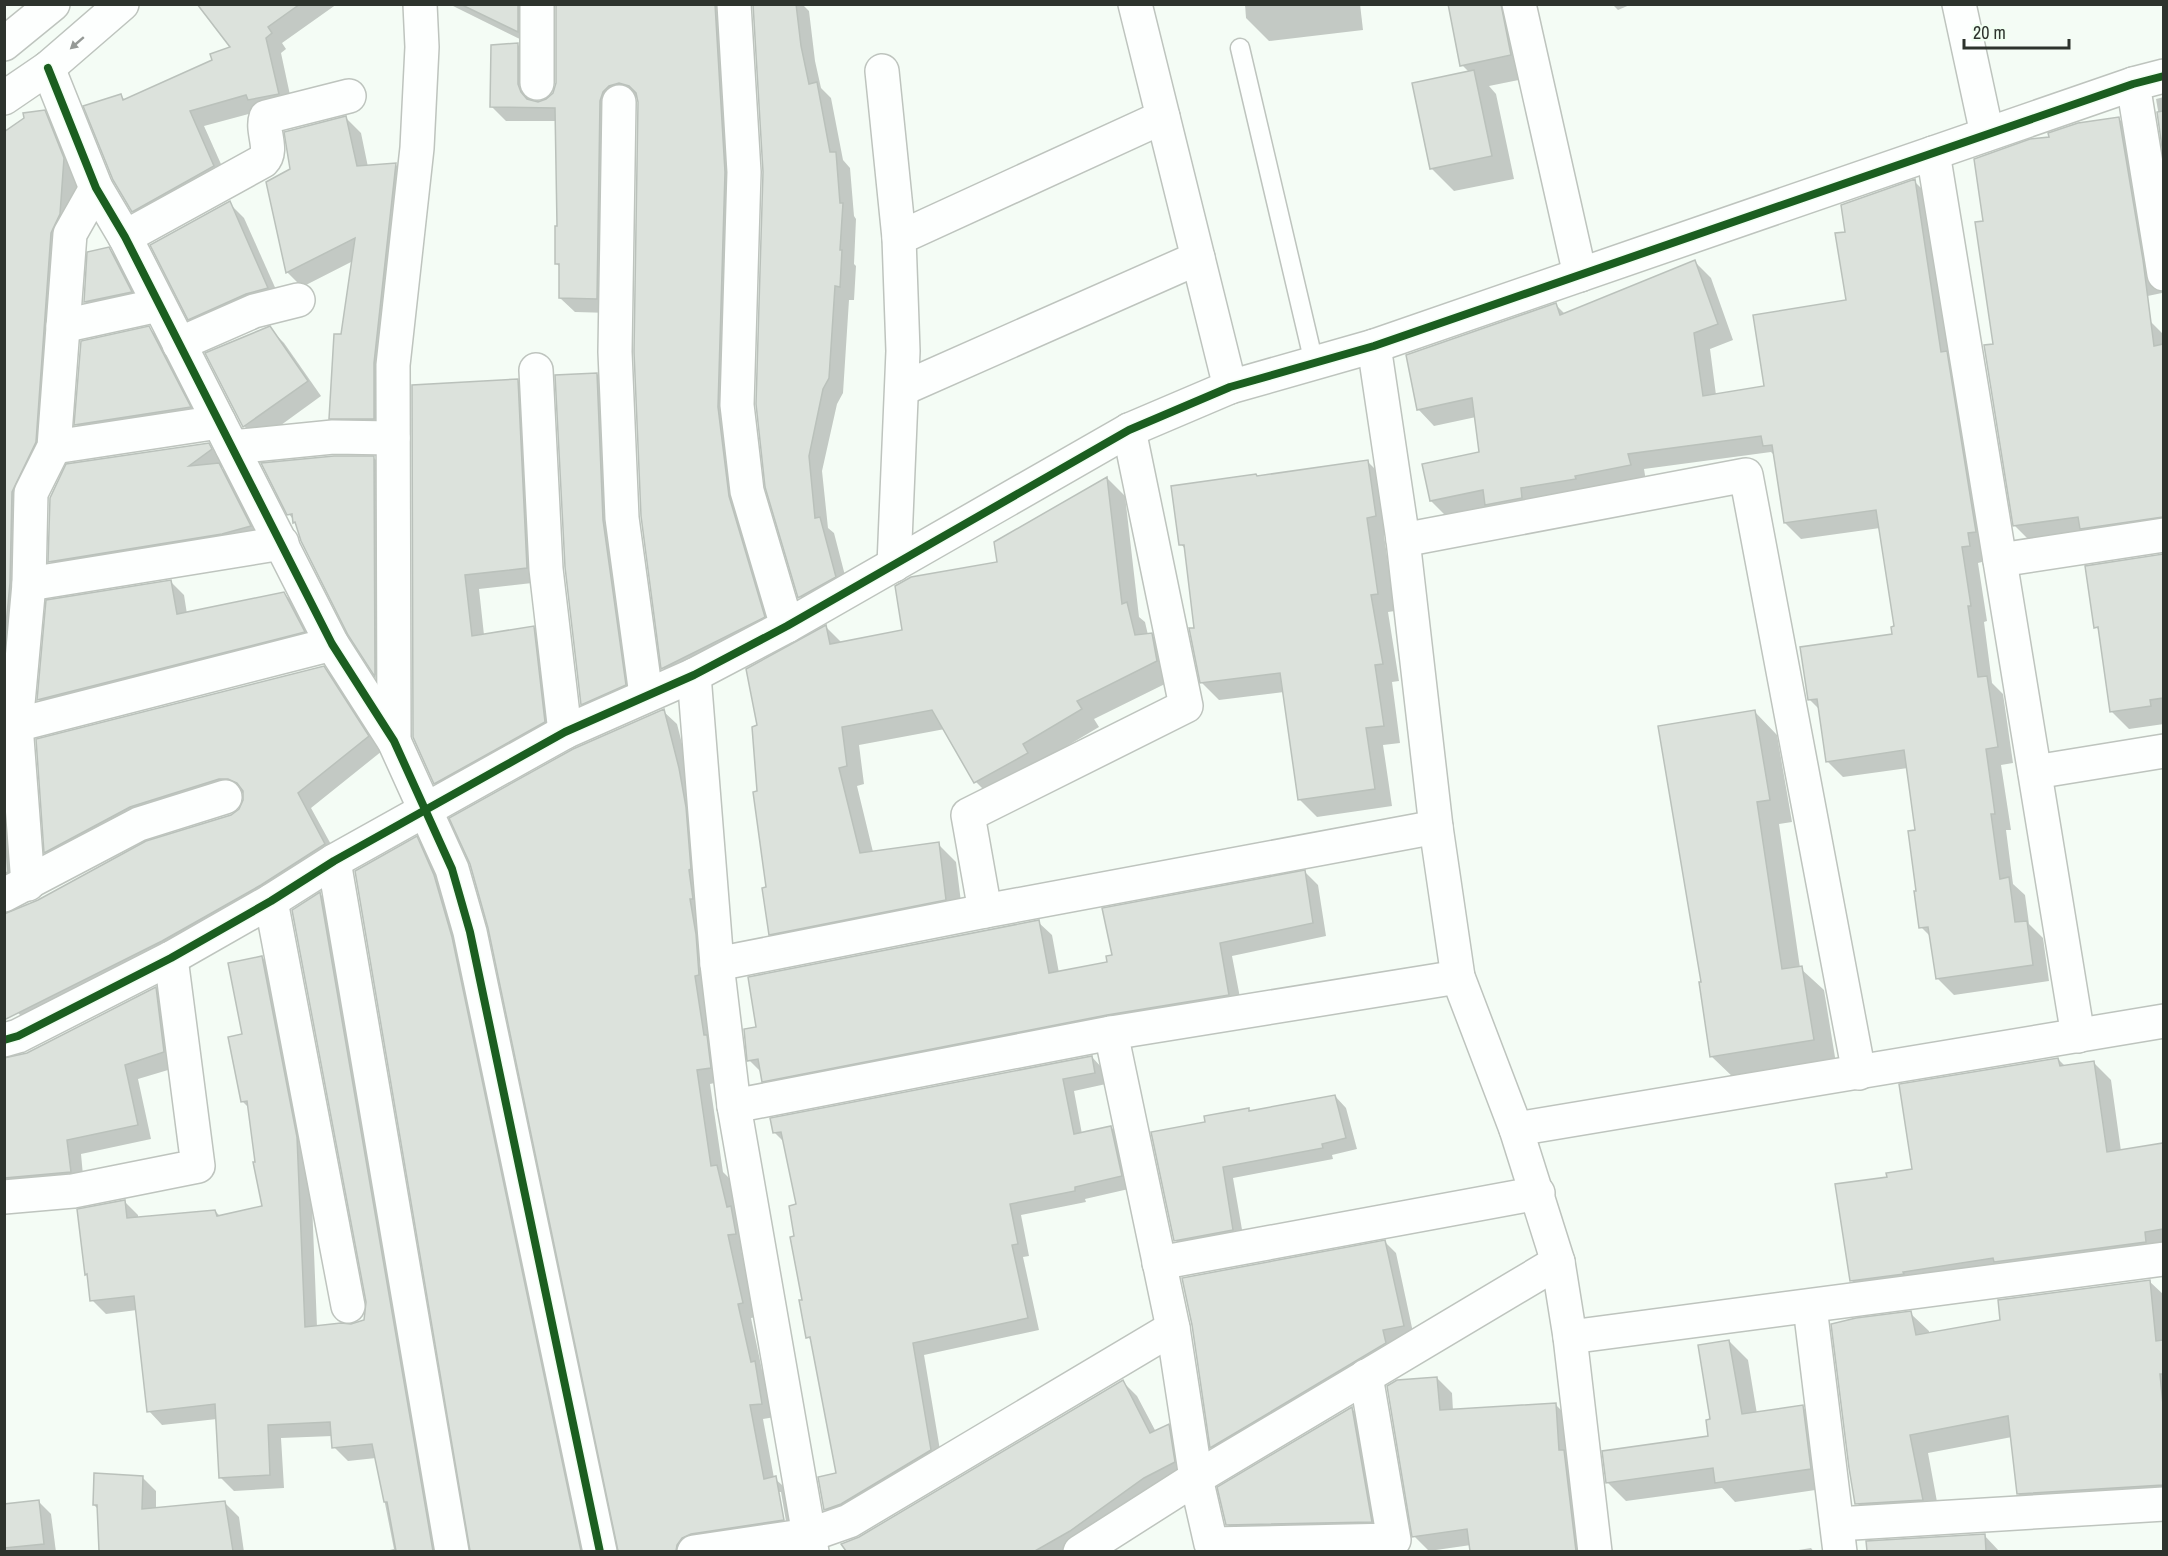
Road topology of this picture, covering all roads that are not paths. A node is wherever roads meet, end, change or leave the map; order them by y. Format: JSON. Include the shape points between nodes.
{"nodes":[{"id":1,"x":53,"y":4,"type":"edge"},
{"id":2,"x":122,"y":4,"type":"edge"},
{"id":3,"x":420,"y":4,"type":"edge"},
{"id":4,"x":537,"y":4,"type":"edge"},
{"id":5,"x":734,"y":4,"type":"edge"},
{"id":6,"x":1135,"y":4,"type":"edge"},
{"id":7,"x":1519,"y":4,"type":"edge"},
{"id":8,"x":1959,"y":4,"type":"edge"},
{"id":9,"x":4,"y":44,"type":"edge"},
{"id":10,"x":1240,"y":48,"type":"dead end"},
{"id":11,"x":48,"y":68,"type":"junction"},
{"id":12,"x":882,"y":71,"type":"dead end"},
{"id":13,"x":2148,"y":80,"type":"edge"},
{"id":14,"x":537,"y":83,"type":"dead end"},
{"id":15,"x":349,"y":96,"type":"dead end"},
{"id":16,"x":4,"y":98,"type":"edge"},
{"id":17,"x":619,"y":102,"type":"dead end"},
{"id":18,"x":1163,"y":117,"type":"junction"},
{"id":19,"x":1987,"y":134,"type":"junction"},
{"id":20,"x":1933,"y":153,"type":"junction"},
{"id":21,"x":96,"y":188,"type":"junction"},
{"id":22,"x":125,"y":237,"type":"junction"},
{"id":23,"x":899,"y":238,"type":"junction"},
{"id":24,"x":1198,"y":258,"type":"junction"},
{"id":25,"x":2163,"y":274,"type":"edge"},
{"id":26,"x":1580,"y":275,"type":"junction"},
{"id":27,"x":297,"y":300,"type":"dead end"},
{"id":28,"x":159,"y":305,"type":"junction"},
{"id":29,"x":63,"y":326,"type":"junction"},
{"id":30,"x":179,"y":344,"type":"junction"},
{"id":31,"x":1374,"y":346,"type":"junction"},
{"id":32,"x":1314,"y":363,"type":"junction"},
{"id":33,"x":536,"y":370,"type":"dead end"},
{"id":34,"x":1230,"y":387,"type":"junction"},
{"id":35,"x":902,"y":389,"type":"junction"},
{"id":36,"x":1129,"y":430,"type":"junction"},
{"id":37,"x":225,"y":434,"type":"junction"},
{"id":38,"x":393,"y":438,"type":"junction"},
{"id":39,"x":54,"y":447,"type":"junction"},
{"id":40,"x":2163,"y":535,"type":"edge"},
{"id":41,"x":1403,"y":540,"type":"junction"},
{"id":42,"x":282,"y":543,"type":"junction"},
{"id":43,"x":2000,"y":560,"type":"junction"},
{"id":44,"x":894,"y":565,"type":"junction"},
{"id":45,"x":29,"y":584,"type":"junction"},
{"id":46,"x":787,"y":626,"type":"junction"},
{"id":47,"x":332,"y":644,"type":"junction"},
{"id":48,"x":694,"y":675,"type":"junction"},
{"id":49,"x":646,"y":695,"type":"junction"},
{"id":50,"x":16,"y":725,"type":"junction"},
{"id":51,"x":566,"y":732,"type":"junction"},
{"id":52,"x":394,"y":741,"type":"junction"},
{"id":53,"x":2163,"y":751,"type":"edge"},
{"id":54,"x":2035,"y":772,"type":"junction"},
{"id":55,"x":225,"y":797,"type":"dead end"},
{"id":56,"x":425,"y":810,"type":"junction"},
{"id":57,"x":1436,"y":827,"type":"junction"},
{"id":58,"x":334,"y":861,"type":"junction"},
{"id":59,"x":16,"y":890,"type":"edge"},
{"id":60,"x":271,"y":902,"type":"junction"},
{"id":61,"x":984,"y":911,"type":"junction"},
{"id":62,"x":171,"y":958,"type":"junction"},
{"id":63,"x":717,"y":964,"type":"junction"},
{"id":64,"x":1458,"y":977,"type":"junction"},
{"id":65,"x":2163,"y":1021,"type":"edge"},
{"id":66,"x":1111,"y":1033,"type":"junction"},
{"id":67,"x":2078,"y":1036,"type":"junction"},
{"id":68,"x":4,"y":1040,"type":"edge"},
{"id":69,"x":1859,"y":1073,"type":"junction"},
{"id":70,"x":734,"y":1106,"type":"junction"},
{"id":71,"x":1516,"y":1129,"type":"junction"},
{"id":72,"x":1538,"y":1193,"type":"junction"},
{"id":73,"x":4,"y":1197,"type":"edge"},
{"id":74,"x":2163,"y":1259,"type":"edge"},
{"id":75,"x":1558,"y":1262,"type":"junction"},
{"id":76,"x":1159,"y":1263,"type":"junction"},
{"id":77,"x":348,"y":1306,"type":"dead end"},
{"id":78,"x":1810,"y":1307,"type":"junction"},
{"id":79,"x":1173,"y":1328,"type":"junction"},
{"id":80,"x":1570,"y":1337,"type":"junction"},
{"id":81,"x":1366,"y":1376,"type":"junction"},
{"id":82,"x":1196,"y":1478,"type":"junction"},
{"id":83,"x":2163,"y":1504,"type":"edge"},
{"id":84,"x":1839,"y":1538,"type":"edge"},
{"id":85,"x":811,"y":1543,"type":"edge"},
{"id":86,"x":452,"y":1551,"type":"edge"},
{"id":87,"x":600,"y":1551,"type":"edge"},
{"id":88,"x":693,"y":1551,"type":"edge"},
{"id":89,"x":1080,"y":1551,"type":"edge"},
{"id":90,"x":1595,"y":1551,"type":"edge"}],
"edges":[{"from":1,"to":9,"type":"street"},
{"from":2,"to":11,"type":"street","one_way":true},
{"from":3,"to":38,"type":"street","via":[[417,148],[393,365]]},
{"from":4,"to":14,"type":"street"},
{"from":5,"to":46,"type":"street","via":[[744,172],[737,405],[747,490]]},
{"from":6,"to":18,"type":"street"},
{"from":7,"to":26,"type":"street"},
{"from":8,"to":19,"type":"street"},
{"from":10,"to":32,"type":"lane"},
{"from":11,"to":16,"type":"street"},
{"from":11,"to":21,"type":"street"},
{"from":12,"to":23,"type":"street"},
{"from":13,"to":19,"type":"street"},
{"from":13,"to":25,"type":"street"},
{"from":15,"to":22,"type":"street","via":[[266,117],[268,152],[263,162]]},
{"from":17,"to":49,"type":"street","via":[[615,352],[622,518]]},
{"from":18,"to":23,"type":"street"},
{"from":18,"to":24,"type":"street"},
{"from":19,"to":20,"type":"street"},
{"from":20,"to":26,"type":"street"},
{"from":20,"to":43,"type":"street"},
{"from":21,"to":22,"type":"street"},
{"from":21,"to":29,"type":"street","via":[[70,234]]},
{"from":22,"to":28,"type":"street"},
{"from":23,"to":35,"type":"street"},
{"from":24,"to":34,"type":"street"},
{"from":24,"to":35,"type":"street"},
{"from":26,"to":31,"type":"street"},
{"from":27,"to":30,"type":"street","via":[[254,311]]},
{"from":28,"to":29,"type":"street"},
{"from":28,"to":30,"type":"street"},
{"from":29,"to":39,"type":"street"},
{"from":30,"to":37,"type":"street"},
{"from":31,"to":32,"type":"street"},
{"from":31,"to":41,"type":"street"},
{"from":32,"to":34,"type":"street"},
{"from":33,"to":51,"type":"street","via":[[546,569]]},
{"from":34,"to":36,"type":"street"},
{"from":35,"to":44,"type":"street"},
{"from":36,"to":44,"type":"street"},
{"from":36,"to":61,"type":"street","via":[[1186,706],[968,815]]},
{"from":37,"to":38,"type":"street"},
{"from":37,"to":39,"type":"street"},
{"from":37,"to":42,"type":"street"},
{"from":38,"to":52,"type":"street"},
{"from":39,"to":45,"type":"street","via":[[31,493]]},
{"from":40,"to":43,"type":"street"},
{"from":41,"to":57,"type":"street"},
{"from":41,"to":69,"type":"street","via":[[1746,476]]},
{"from":42,"to":45,"type":"street"},
{"from":42,"to":47,"type":"street"},
{"from":43,"to":54,"type":"street"},
{"from":44,"to":46,"type":"street"},
{"from":45,"to":50,"type":"street"},
{"from":46,"to":48,"type":"street"},
{"from":47,"to":50,"type":"street"},
{"from":47,"to":52,"type":"street"},
{"from":48,"to":49,"type":"street"},
{"from":48,"to":63,"type":"street"},
{"from":49,"to":51,"type":"street"},
{"from":50,"to":59,"type":"street"},
{"from":51,"to":56,"type":"street"},
{"from":52,"to":56,"type":"street"},
{"from":53,"to":54,"type":"street"},
{"from":54,"to":67,"type":"street"},
{"from":55,"to":59,"type":"street","via":[[139,824]]},
{"from":56,"to":58,"type":"street"},
{"from":56,"to":87,"type":"street","via":[[452,869],[470,932]]},
{"from":57,"to":61,"type":"street"},
{"from":57,"to":64,"type":"street"},
{"from":58,"to":60,"type":"street"},
{"from":58,"to":86,"type":"street"},
{"from":60,"to":62,"type":"street"},
{"from":60,"to":77,"type":"street"},
{"from":61,"to":63,"type":"street"},
{"from":62,"to":68,"type":"street"},
{"from":62,"to":73,"type":"street","via":[[198,1166],[73,1191]]},
{"from":63,"to":70,"type":"street"},
{"from":64,"to":66,"type":"street"},
{"from":64,"to":71,"type":"street"},
{"from":65,"to":67,"type":"street"},
{"from":66,"to":70,"type":"street"},
{"from":66,"to":76,"type":"street"},
{"from":67,"to":69,"type":"street"},
{"from":69,"to":71,"type":"street"},
{"from":70,"to":85,"type":"street"},
{"from":71,"to":72,"type":"street"},
{"from":72,"to":75,"type":"street"},
{"from":72,"to":76,"type":"street"},
{"from":74,"to":78,"type":"street"},
{"from":75,"to":80,"type":"street"},
{"from":75,"to":81,"type":"street"},
{"from":76,"to":79,"type":"street"},
{"from":78,"to":80,"type":"street"},
{"from":78,"to":84,"type":"street"},
{"from":79,"to":82,"type":"street"},
{"from":79,"to":85,"type":"street"},
{"from":80,"to":90,"type":"street"},
{"from":81,"to":82,"type":"street"},
{"from":81,"to":82,"type":"street","via":[[1394,1540],[1211,1544]]},
{"from":82,"to":89,"type":"street"},
{"from":83,"to":84,"type":"street"},
{"from":85,"to":88,"type":"street"}]}
